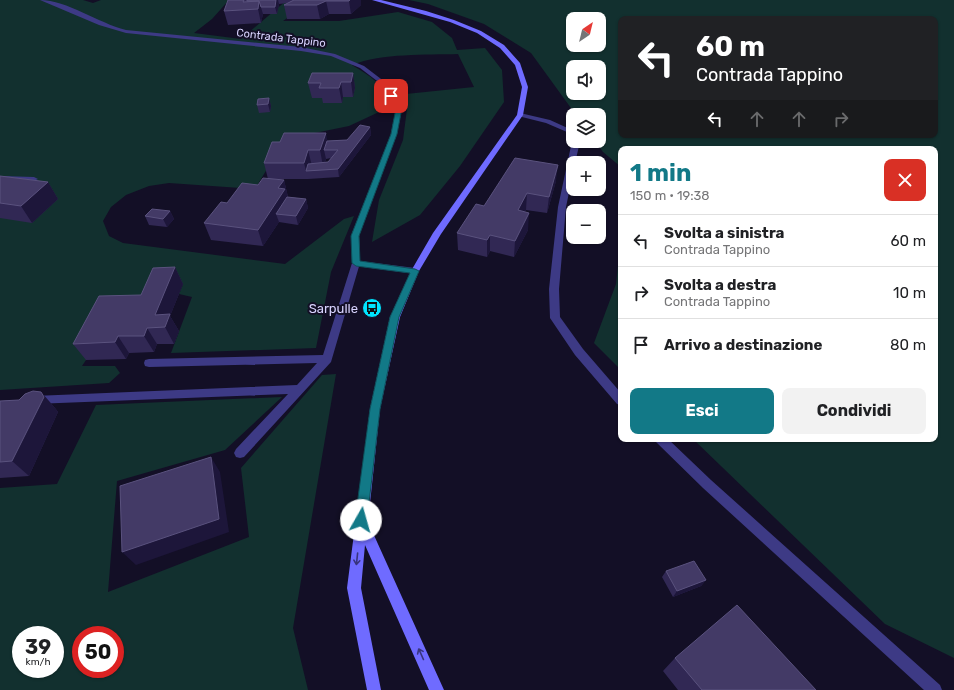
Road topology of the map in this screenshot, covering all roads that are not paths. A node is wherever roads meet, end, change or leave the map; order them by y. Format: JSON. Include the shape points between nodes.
{"nodes":[{"id":1,"x":43,"y":0,"type":"edge"},
{"id":2,"x":375,"y":0,"type":"edge"},
{"id":3,"x":520,"y":115,"type":"junction"},
{"id":4,"x":566,"y":129,"type":"edge"},
{"id":5,"x":575,"y":148,"type":"edge"},
{"id":6,"x":0,"y":178,"type":"edge"},
{"id":7,"x":34,"y":179,"type":"edge"},
{"id":8,"x":356,"y":263,"type":"junction"},
{"id":9,"x":415,"y":271,"type":"junction"},
{"id":10,"x":327,"y":359,"type":"junction"},
{"id":11,"x":149,"y":363,"type":"dead end"},
{"id":12,"x":300,"y":389,"type":"junction"},
{"id":13,"x":618,"y":398,"type":"edge"},
{"id":14,"x":24,"y":400,"type":"edge"},
{"id":15,"x":663,"y":442,"type":"edge"},
{"id":16,"x":240,"y":453,"type":"dead end"},
{"id":17,"x":361,"y":520,"type":"junction"},
{"id":18,"x":374,"y":690,"type":"edge"},
{"id":19,"x":437,"y":690,"type":"edge"},
{"id":20,"x":935,"y":690,"type":"edge"}],
"edges":[{"from":1,"to":8,"type":"street","name":"Contrada Tappino","via":[[56,3],[121,31],[301,49],[333,55],[362,67],[383,83],[399,108],[394,134],[355,236]]},
{"from":2,"to":3,"type":"main road","via":[[469,26],[491,38],[517,63],[524,80],[524,104]]},
{"from":3,"to":4,"type":"street","via":[[548,121]]},
{"from":3,"to":9,"type":"main road","via":[[436,233]]},
{"from":5,"to":13,"type":"street","via":[[561,214],[554,289],[555,318],[578,352]]},
{"from":6,"to":7,"type":"street"},
{"from":8,"to":9,"type":"street"},
{"from":8,"to":10,"type":"street","name":"Contrada Tappino"},
{"from":9,"to":17,"type":"main road","via":[[395,317],[375,409]]},
{"from":10,"to":11,"type":"street"},
{"from":10,"to":12,"type":"street"},
{"from":12,"to":14,"type":"street"},
{"from":12,"to":16,"type":"street"},
{"from":15,"to":20,"type":"street"},
{"from":17,"to":18,"type":"main road","one_way":true,"via":[[354,588]]},
{"from":19,"to":17,"type":"main road","one_way":true}]}
